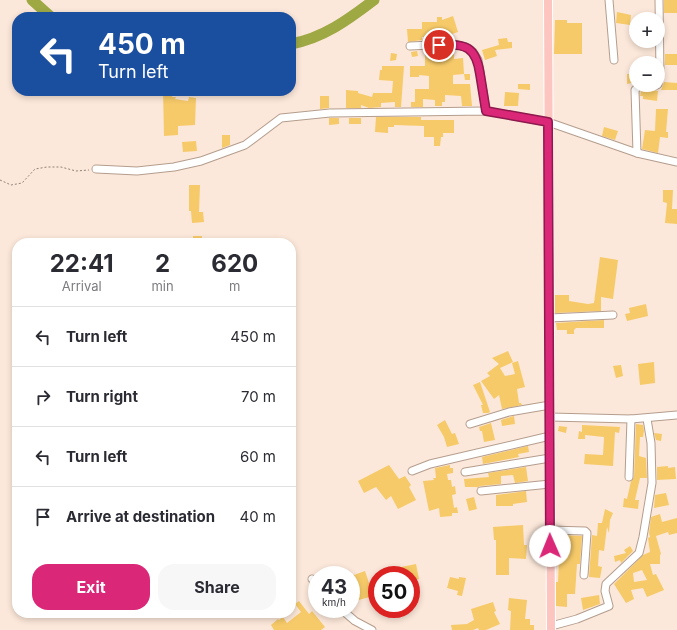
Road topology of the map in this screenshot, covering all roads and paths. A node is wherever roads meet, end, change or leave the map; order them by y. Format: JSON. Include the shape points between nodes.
{"nodes":[{"id":1,"x":548,"y":0,"type":"edge"},
{"id":2,"x":609,"y":0,"type":"edge"},
{"id":3,"x":659,"y":0,"type":"edge"},
{"id":4,"x":410,"y":46,"type":"dead end"},
{"id":5,"x":660,"y":56,"type":"edge"},
{"id":6,"x":614,"y":60,"type":"dead end"},
{"id":7,"x":635,"y":92,"type":"edge"},
{"id":8,"x":486,"y":111,"type":"junction"},
{"id":9,"x":548,"y":122,"type":"junction"},
{"id":10,"x":637,"y":153,"type":"junction"},
{"id":11,"x":677,"y":162,"type":"edge"},
{"id":12,"x":96,"y":169,"type":"joint"},
{"id":13,"x":0,"y":180,"type":"edge"},
{"id":14,"x":613,"y":315,"type":"dead end"},
{"id":15,"x":550,"y":318,"type":"junction"},
{"id":16,"x":550,"y":405,"type":"junction"},
{"id":17,"x":677,"y":415,"type":"edge"},
{"id":18,"x":550,"y":417,"type":"junction"},
{"id":19,"x":648,"y":418,"type":"junction"},
{"id":20,"x":631,"y":419,"type":"junction"},
{"id":21,"x":470,"y":424,"type":"dead end"},
{"id":22,"x":550,"y":436,"type":"junction"},
{"id":23,"x":550,"y":458,"type":"junction"},
{"id":24,"x":412,"y":471,"type":"dead end"},
{"id":25,"x":465,"y":472,"type":"dead end"},
{"id":26,"x":629,"y":477,"type":"dead end"},
{"id":27,"x":550,"y":484,"type":"junction"},
{"id":28,"x":481,"y":491,"type":"dead end"},
{"id":29,"x":550,"y":530,"type":"junction"},
{"id":30,"x":584,"y":575,"type":"dead end"},
{"id":31,"x":352,"y":618,"type":"edge"},
{"id":32,"x":551,"y":628,"type":"edge"},
{"id":33,"x":372,"y":630,"type":"edge"}],
"edges":[{"from":1,"to":9,"type":"main road"},
{"from":2,"to":6,"type":"street"},
{"from":3,"to":5,"type":"street"},
{"from":4,"to":8,"type":"street","via":[[454,44],[473,52],[478,60]]},
{"from":7,"to":10,"type":"street"},
{"from":8,"to":9,"type":"street"},
{"from":8,"to":12,"type":"street","via":[[330,113],[281,118],[245,145],[201,161],[174,167],[137,170]]},
{"from":9,"to":10,"type":"street"},
{"from":9,"to":15,"type":"main road"},
{"from":10,"to":11,"type":"street"},
{"from":12,"to":13,"type":"path","via":[[76,171],[47,166],[35,169],[22,183],[10,185]]},
{"from":14,"to":15,"type":"street"},
{"from":15,"to":16,"type":"main road"},
{"from":16,"to":18,"type":"main road"},
{"from":16,"to":21,"type":"street","via":[[509,412]]},
{"from":17,"to":19,"type":"street"},
{"from":18,"to":20,"type":"street"},
{"from":18,"to":22,"type":"main road"},
{"from":19,"to":20,"type":"street"},
{"from":19,"to":32,"type":"street","via":[[652,483],[639,553],[606,584],[609,606]]},
{"from":20,"to":26,"type":"street"},
{"from":22,"to":23,"type":"main road"},
{"from":22,"to":24,"type":"street","via":[[430,464]]},
{"from":23,"to":25,"type":"street"},
{"from":23,"to":27,"type":"main road"},
{"from":27,"to":28,"type":"street"},
{"from":27,"to":29,"type":"main road"},
{"from":29,"to":30,"type":"street","via":[[582,530],[587,533]]},
{"from":29,"to":32,"type":"main road"},
{"from":31,"to":33,"type":"street"}]}
